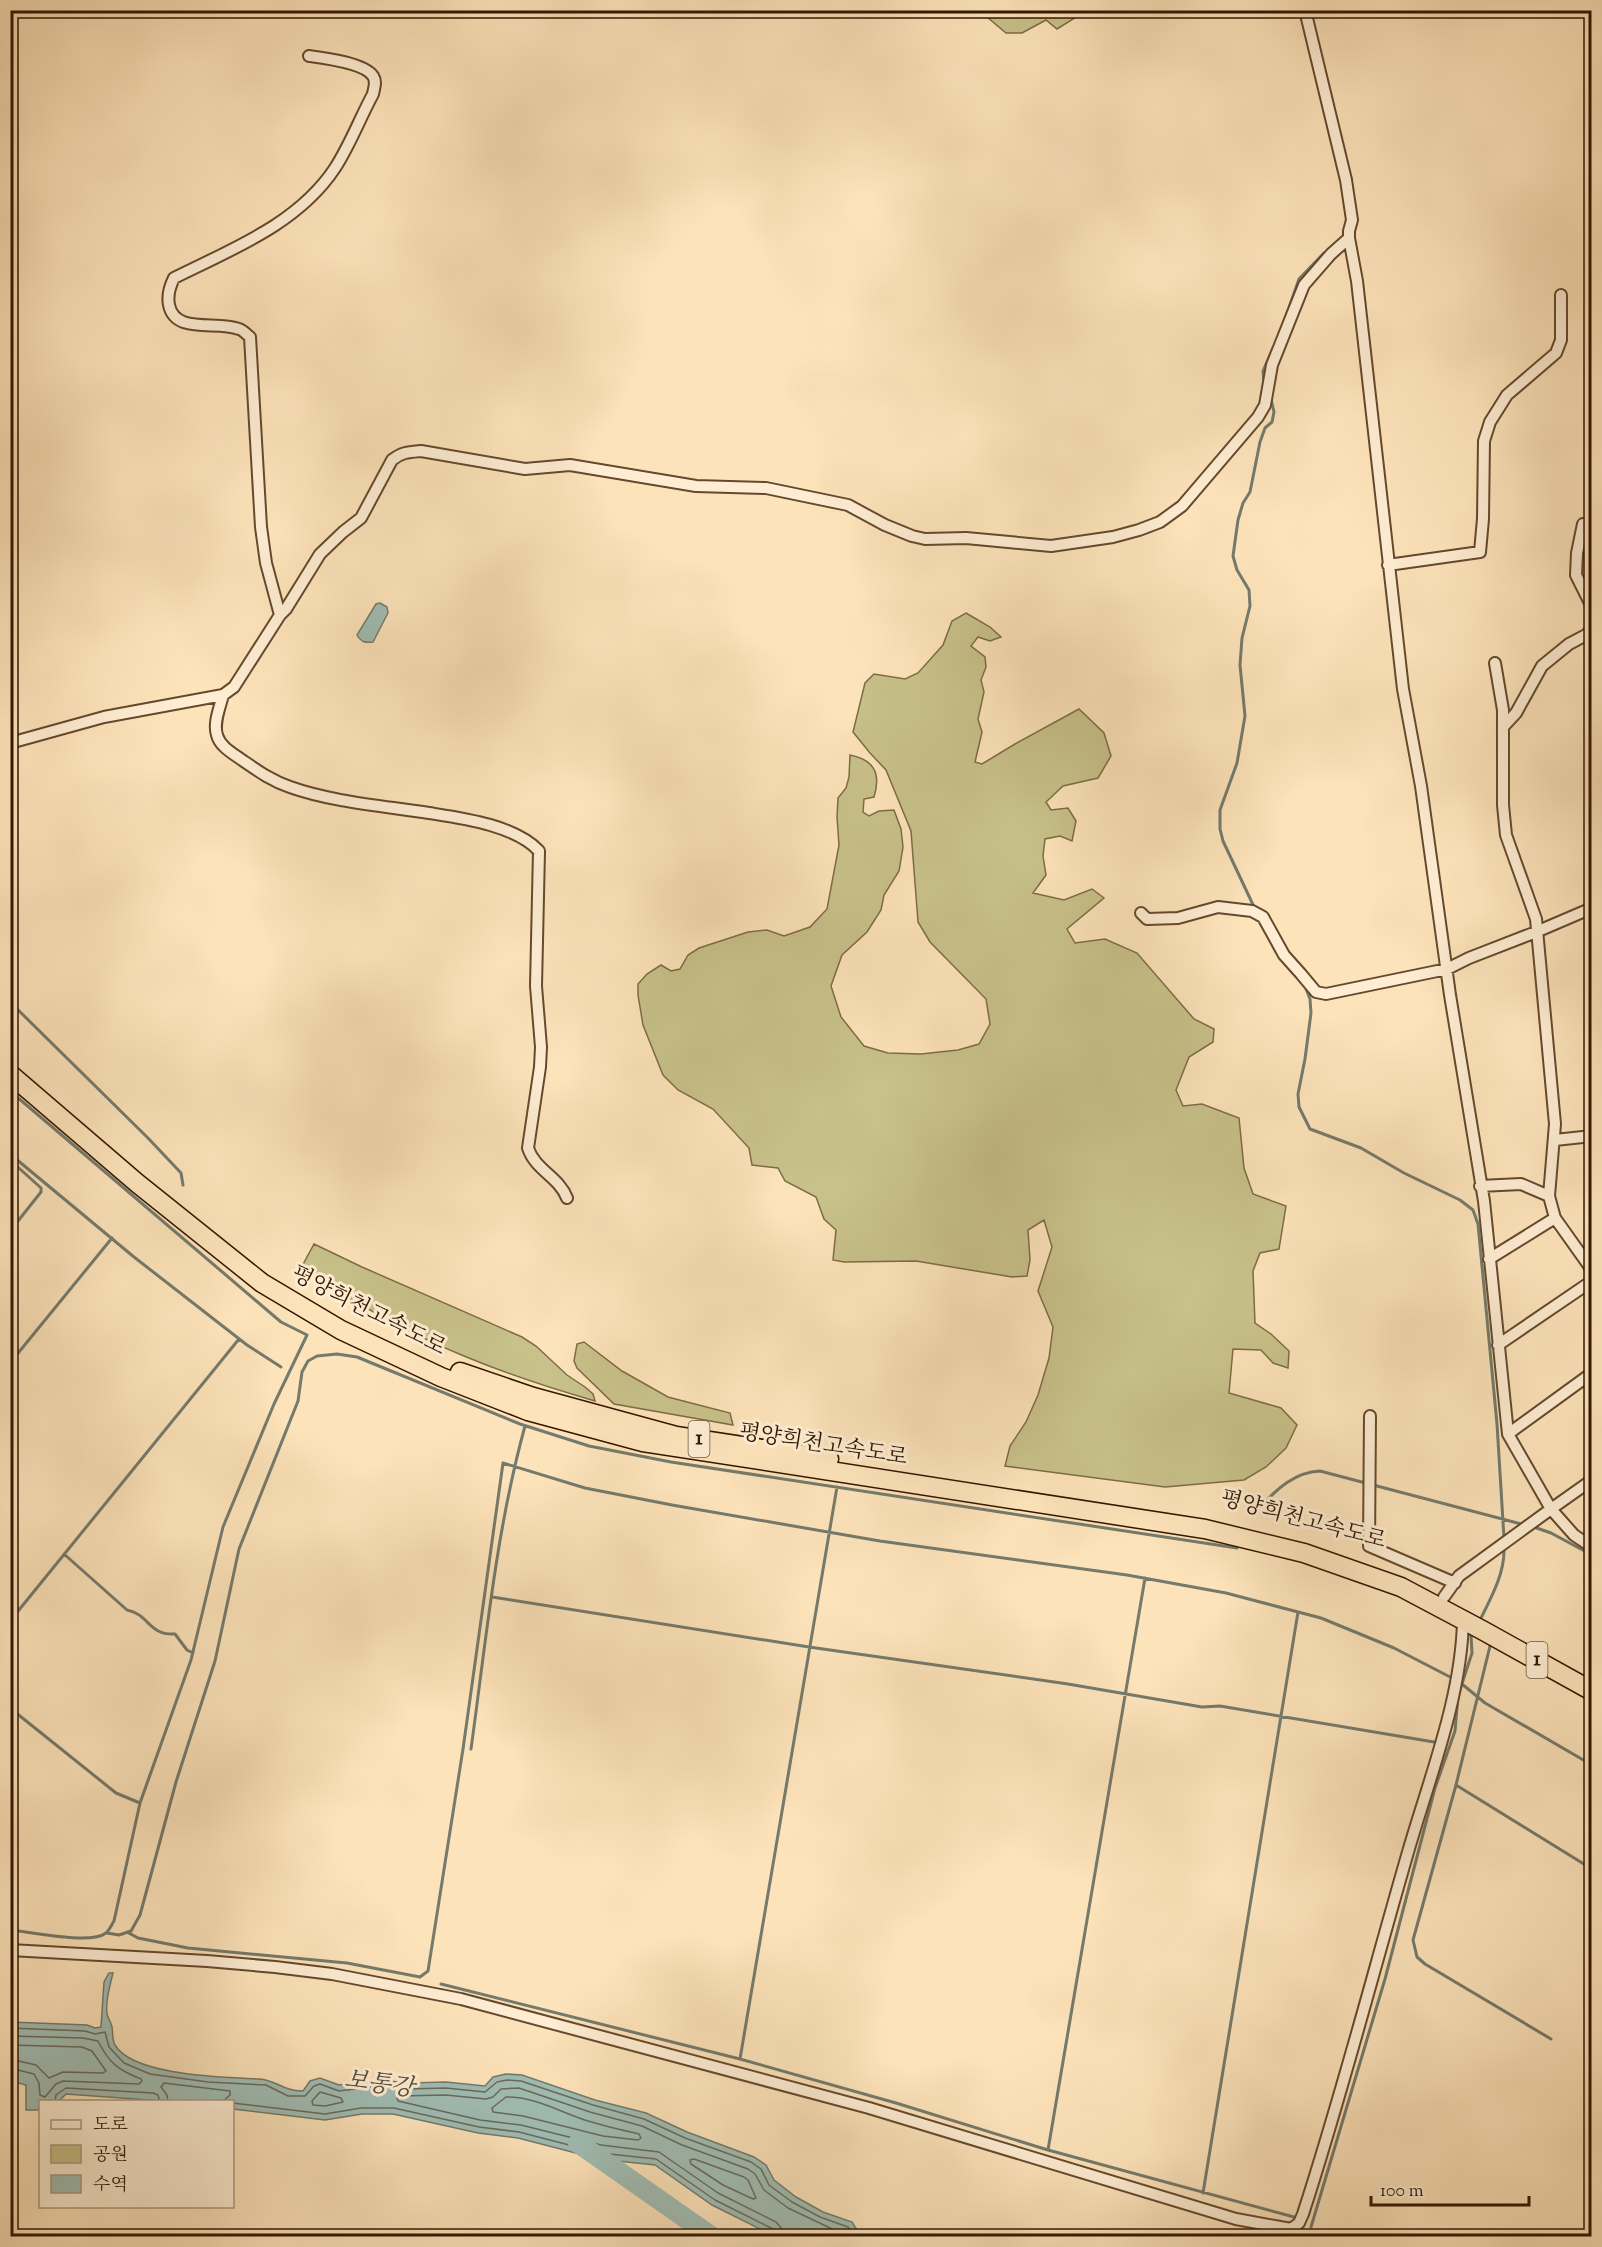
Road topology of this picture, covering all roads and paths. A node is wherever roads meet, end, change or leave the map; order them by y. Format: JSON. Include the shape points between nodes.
{"nodes":[{"id":1,"x":1305,"y":10,"type":"edge"},
{"id":2,"x":309,"y":56,"type":"dead end"},
{"id":3,"x":1349,"y":238,"type":"junction"},
{"id":4,"x":1561,"y":295,"type":"dead end"},
{"id":5,"x":1583,"y":524,"type":"dead end"},
{"id":6,"x":1388,"y":565,"type":"junction"},
{"id":7,"x":1592,"y":607,"type":"edge"},
{"id":8,"x":279,"y":615,"type":"junction"},
{"id":9,"x":1592,"y":629,"type":"edge"},
{"id":10,"x":1495,"y":663,"type":"dead end"},
{"id":11,"x":222,"y":695,"type":"junction"},
{"id":12,"x":1503,"y":728,"type":"junction"},
{"id":13,"x":10,"y":743,"type":"edge"},
{"id":14,"x":1592,"y":908,"type":"edge"},
{"id":15,"x":1141,"y":913,"type":"dead end"},
{"id":16,"x":1536,"y":932,"type":"junction"},
{"id":17,"x":1447,"y":969,"type":"junction"},
{"id":18,"x":10,"y":1060,"type":"edge"},
{"id":19,"x":10,"y":1074,"type":"edge"},
{"id":20,"x":1592,"y":1137,"type":"edge"},
{"id":21,"x":1555,"y":1140,"type":"junction"},
{"id":22,"x":1480,"y":1186,"type":"junction"},
{"id":23,"x":1549,"y":1196,"type":"junction"},
{"id":24,"x":567,"y":1198,"type":"dead end"},
{"id":25,"x":1556,"y":1218,"type":"junction"},
{"id":26,"x":1489,"y":1259,"type":"junction"},
{"id":27,"x":1592,"y":1270,"type":"edge"},
{"id":28,"x":1592,"y":1281,"type":"edge"},
{"id":29,"x":1498,"y":1345,"type":"junction"},
{"id":30,"x":1592,"y":1373,"type":"edge"},
{"id":31,"x":1370,"y":1416,"type":"dead end"},
{"id":32,"x":1508,"y":1434,"type":"junction"},
{"id":33,"x":1592,"y":1480,"type":"edge"},
{"id":34,"x":1551,"y":1509,"type":"junction"},
{"id":35,"x":1592,"y":1547,"type":"edge"},
{"id":36,"x":1450,"y":1590,"type":"junction"},
{"id":37,"x":1476,"y":1621,"type":"junction"},
{"id":38,"x":1592,"y":1678,"type":"edge"},
{"id":39,"x":1592,"y":1691,"type":"edge"},
{"id":40,"x":10,"y":1950,"type":"edge"}],
"edges":[{"from":1,"to":3,"type":"street","via":[[1346,180],[1352,219]]},
{"from":2,"to":8,"type":"street","via":[[363,69],[376,82],[335,168],[293,214],[174,278],[169,303],[177,320],[234,327],[250,337],[261,527]]},
{"from":3,"to":6,"type":"street"},
{"from":3,"to":8,"type":"street","via":[[1304,285],[1272,365],[1267,398],[1258,417],[1182,506],[1160,522],[1139,530],[1051,546],[966,538],[925,539],[885,525],[848,505],[766,489],[696,486],[570,465],[525,469],[406,452],[392,460],[361,518],[320,554]]},
{"from":4,"to":6,"type":"street","via":[[1561,340],[1556,353],[1507,396],[1490,422],[1484,441],[1480,552]]},
{"from":5,"to":7,"type":"street","via":[[1576,575]]},
{"from":6,"to":17,"type":"street","via":[[1403,690]]},
{"from":8,"to":11,"type":"street","via":[[234,687]]},
{"from":9,"to":12,"type":"street","via":[[1542,666],[1516,713]]},
{"from":10,"to":12,"type":"street"},
{"from":11,"to":13,"type":"street","via":[[104,717]]},
{"from":11,"to":24,"type":"street","via":[[217,736],[224,747],[269,779],[322,795],[465,818],[517,836],[539,851],[536,986],[541,1047],[528,1148],[531,1157],[564,1190]]},
{"from":12,"to":16,"type":"street","via":[[1506,835],[1534,909]]},
{"from":14,"to":16,"type":"street"},
{"from":15,"to":17,"type":"street","via":[[1147,920],[1161,920],[1218,907],[1252,911],[1263,917],[1284,955],[1316,992],[1326,994]]},
{"from":16,"to":17,"type":"street"},
{"from":16,"to":21,"type":"street"},
{"from":17,"to":22,"type":"street"},
{"from":18,"to":36,"type":"highway","name":"평양희천고속도로","number":"1","via":[[182,1209],[259,1268],[367,1331],[446,1367],[533,1397],[676,1436],[1200,1517],[1347,1555]]},
{"from":19,"to":37,"type":"highway","name":"평양희천고속도로","number":"1","via":[[186,1224],[262,1283],[340,1330],[441,1377],[528,1411],[643,1442],[1205,1529],[1350,1568]]},
{"from":20,"to":21,"type":"street"},
{"from":21,"to":23,"type":"street"},
{"from":22,"to":23,"type":"street","via":[[1521,1184]]},
{"from":22,"to":26,"type":"street"},
{"from":23,"to":25,"type":"street"},
{"from":25,"to":26,"type":"street"},
{"from":25,"to":27,"type":"street"},
{"from":26,"to":29,"type":"street"},
{"from":28,"to":29,"type":"street"},
{"from":29,"to":32,"type":"street"},
{"from":30,"to":32,"type":"street"},
{"from":31,"to":36,"type":"street","via":[[1369,1546]]},
{"from":32,"to":34,"type":"street"},
{"from":33,"to":34,"type":"street"},
{"from":34,"to":35,"type":"street","via":[[1574,1535]]},
{"from":34,"to":36,"type":"street","via":[[1459,1576]]},
{"from":36,"to":37,"type":"highway","name":"평양희천고속도로","number":"1"},
{"from":37,"to":38,"type":"highway","name":"평양희천고속도로","number":"1"},
{"from":37,"to":39,"type":"highway","name":"평양희천고속도로","number":"1"},
{"from":37,"to":40,"type":"street","via":[[1463,1644],[1336,2113],[1303,2214],[1291,2229],[1236,2219],[869,2108],[445,1995],[275,1967]]}]}
